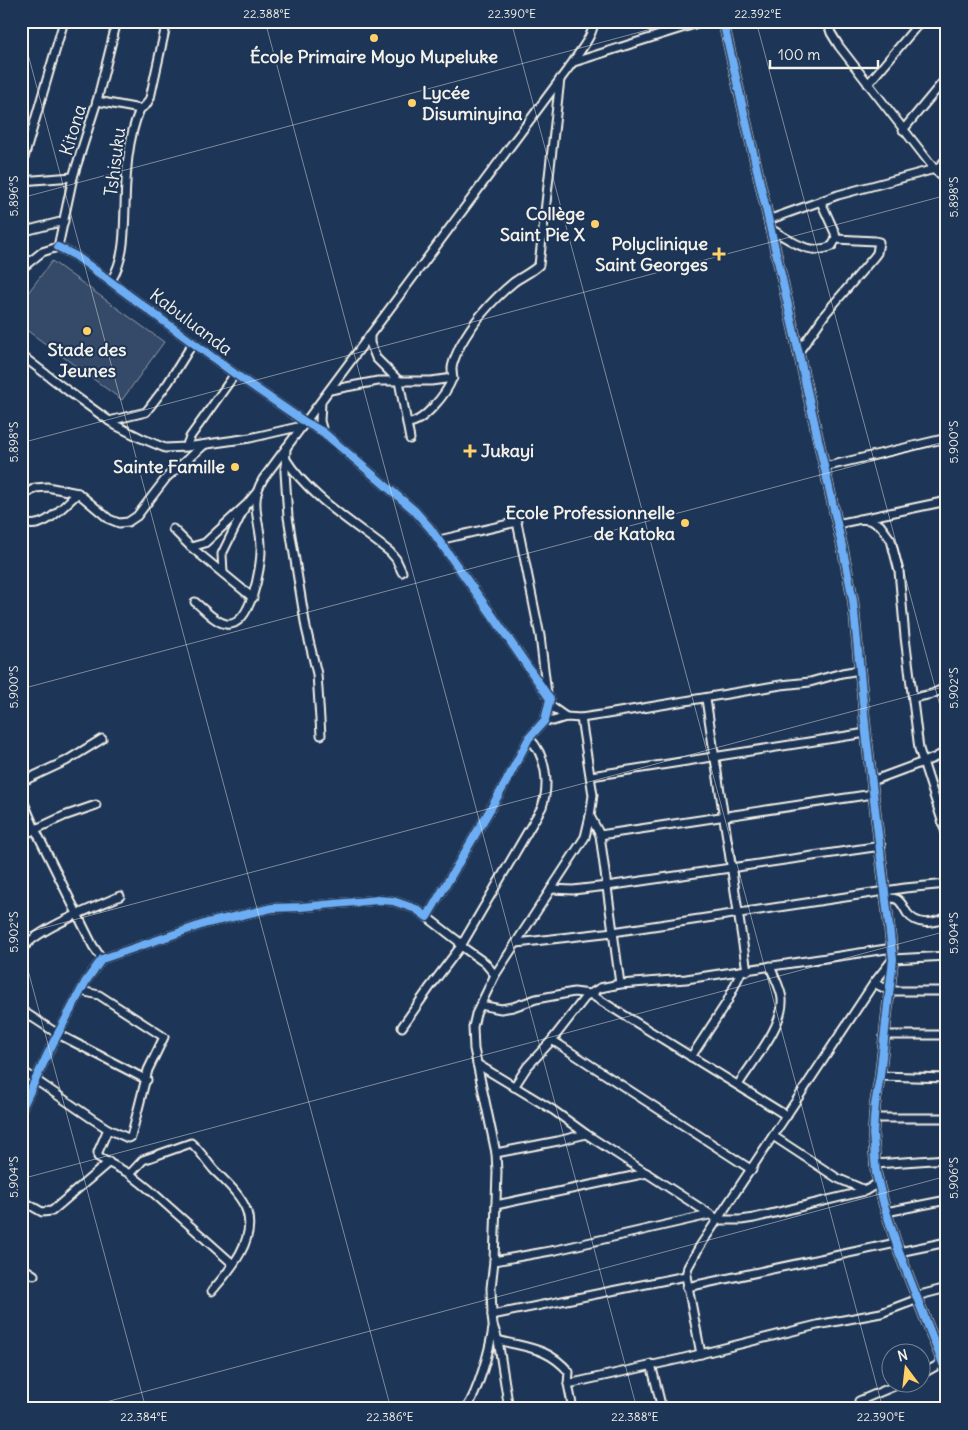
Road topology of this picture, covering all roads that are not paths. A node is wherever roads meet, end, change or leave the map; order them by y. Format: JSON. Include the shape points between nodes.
{"nodes":[{"id":1,"x":64,"y":21,"type":"edge"},
{"id":2,"x":118,"y":21,"type":"edge"},
{"id":3,"x":167,"y":21,"type":"edge"},
{"id":4,"x":594,"y":21,"type":"edge"},
{"id":5,"x":704,"y":21,"type":"edge"},
{"id":6,"x":723,"y":21,"type":"edge"},
{"id":7,"x":827,"y":21,"type":"edge"},
{"id":8,"x":921,"y":21,"type":"edge"},
{"id":9,"x":573,"y":62,"type":"junction"},
{"id":10,"x":947,"y":77,"type":"edge"},
{"id":11,"x":560,"y":78,"type":"junction"},
{"id":12,"x":868,"y":84,"type":"junction"},
{"id":13,"x":97,"y":102,"type":"junction"},
{"id":14,"x":140,"y":109,"type":"junction"},
{"id":15,"x":903,"y":130,"type":"junction"},
{"id":16,"x":947,"y":158,"type":"edge"},
{"id":17,"x":21,"y":168,"type":"edge"},
{"id":18,"x":935,"y":170,"type":"junction"},
{"id":19,"x":74,"y":177,"type":"junction"},
{"id":20,"x":21,"y":181,"type":"edge"},
{"id":21,"x":947,"y":181,"type":"edge"},
{"id":22,"x":821,"y":202,"type":"junction"},
{"id":23,"x":64,"y":221,"type":"junction"},
{"id":24,"x":769,"y":224,"type":"junction"},
{"id":25,"x":21,"y":232,"type":"edge"},
{"id":26,"x":836,"y":239,"type":"junction"},
{"id":27,"x":58,"y":247,"type":"junction"},
{"id":28,"x":21,"y":269,"type":"edge"},
{"id":29,"x":111,"y":281,"type":"junction"},
{"id":30,"x":370,"y":334,"type":"junction"},
{"id":31,"x":193,"y":343,"type":"junction"},
{"id":32,"x":798,"y":353,"type":"junction"},
{"id":33,"x":21,"y":355,"type":"edge"},
{"id":34,"x":235,"y":374,"type":"junction"},
{"id":35,"x":453,"y":378,"type":"junction"},
{"id":36,"x":399,"y":381,"type":"junction"},
{"id":37,"x":330,"y":390,"type":"junction"},
{"id":38,"x":322,"y":402,"type":"junction"},
{"id":39,"x":109,"y":421,"type":"junction"},
{"id":40,"x":408,"y":423,"type":"junction"},
{"id":41,"x":303,"y":424,"type":"junction"},
{"id":42,"x":323,"y":432,"type":"junction"},
{"id":43,"x":190,"y":437,"type":"junction"},
{"id":44,"x":947,"y":438,"type":"edge"},
{"id":45,"x":410,"y":439,"type":"dead end"},
{"id":46,"x":201,"y":445,"type":"junction"},
{"id":47,"x":186,"y":447,"type":"junction"},
{"id":48,"x":286,"y":447,"type":"junction"},
{"id":49,"x":285,"y":457,"type":"junction"},
{"id":50,"x":824,"y":467,"type":"junction"},
{"id":51,"x":257,"y":492,"type":"junction"},
{"id":52,"x":78,"y":493,"type":"junction"},
{"id":53,"x":21,"y":496,"type":"edge"},
{"id":54,"x":947,"y":501,"type":"edge"},
{"id":55,"x":247,"y":504,"type":"junction"},
{"id":56,"x":859,"y":519,"type":"junction"},
{"id":57,"x":21,"y":522,"type":"edge"},
{"id":58,"x":837,"y":524,"type":"junction"},
{"id":59,"x":172,"y":529,"type":"dead end"},
{"id":60,"x":438,"y":540,"type":"junction"},
{"id":61,"x":205,"y":543,"type":"junction"},
{"id":62,"x":191,"y":547,"type":"junction"},
{"id":63,"x":222,"y":554,"type":"junction"},
{"id":64,"x":205,"y":558,"type":"junction"},
{"id":65,"x":402,"y":572,"type":"dead end"},
{"id":66,"x":223,"y":573,"type":"junction"},
{"id":67,"x":253,"y":598,"type":"junction"},
{"id":68,"x":196,"y":602,"type":"dead end"},
{"id":69,"x":860,"y":670,"type":"junction"},
{"id":70,"x":947,"y":687,"type":"edge"},
{"id":71,"x":547,"y":694,"type":"junction"},
{"id":72,"x":913,"y":698,"type":"junction"},
{"id":73,"x":706,"y":699,"type":"junction"},
{"id":74,"x":549,"y":705,"type":"junction"},
{"id":75,"x":566,"y":717,"type":"junction"},
{"id":76,"x":581,"y":718,"type":"junction"},
{"id":77,"x":545,"y":720,"type":"junction"},
{"id":78,"x":321,"y":734,"type":"dead end"},
{"id":79,"x":866,"y":734,"type":"junction"},
{"id":80,"x":529,"y":738,"type":"junction"},
{"id":81,"x":102,"y":739,"type":"dead end"},
{"id":82,"x":919,"y":749,"type":"junction"},
{"id":83,"x":947,"y":750,"type":"edge"},
{"id":84,"x":714,"y":757,"type":"junction"},
{"id":85,"x":934,"y":758,"type":"junction"},
{"id":86,"x":923,"y":762,"type":"junction"},
{"id":87,"x":910,"y":766,"type":"junction"},
{"id":88,"x":591,"y":776,"type":"junction"},
{"id":89,"x":872,"y":781,"type":"junction"},
{"id":90,"x":21,"y":782,"type":"edge"},
{"id":91,"x":873,"y":794,"type":"junction"},
{"id":92,"x":21,"y":796,"type":"edge"},
{"id":93,"x":96,"y":805,"type":"dead end"},
{"id":94,"x":590,"y":816,"type":"junction"},
{"id":95,"x":723,"y":816,"type":"junction"},
{"id":96,"x":36,"y":829,"type":"junction"},
{"id":97,"x":600,"y":835,"type":"junction"},
{"id":98,"x":21,"y":836,"type":"edge"},
{"id":99,"x":947,"y":836,"type":"edge"},
{"id":100,"x":881,"y":846,"type":"junction"},
{"id":101,"x":731,"y":868,"type":"junction"},
{"id":102,"x":947,"y":884,"type":"edge"},
{"id":103,"x":607,"y":886,"type":"junction"},
{"id":104,"x":552,"y":889,"type":"junction"},
{"id":105,"x":886,"y":895,"type":"junction"},
{"id":106,"x":120,"y":896,"type":"dead end"},
{"id":107,"x":738,"y":913,"type":"junction"},
{"id":108,"x":78,"y":914,"type":"junction"},
{"id":109,"x":427,"y":917,"type":"junction"},
{"id":110,"x":947,"y":917,"type":"edge"},
{"id":111,"x":613,"y":932,"type":"junction"},
{"id":112,"x":517,"y":943,"type":"junction"},
{"id":113,"x":461,"y":946,"type":"junction"},
{"id":114,"x":893,"y":948,"type":"junction"},
{"id":115,"x":21,"y":951,"type":"edge"},
{"id":116,"x":947,"y":956,"type":"edge"},
{"id":117,"x":102,"y":960,"type":"junction"},
{"id":118,"x":893,"y":960,"type":"junction"},
{"id":119,"x":770,"y":966,"type":"junction"},
{"id":120,"x":744,"y":971,"type":"junction"},
{"id":121,"x":495,"y":975,"type":"junction"},
{"id":122,"x":874,"y":983,"type":"junction"},
{"id":123,"x":620,"y":984,"type":"junction"},
{"id":124,"x":81,"y":990,"type":"junction"},
{"id":125,"x":890,"y":991,"type":"junction"},
{"id":126,"x":947,"y":991,"type":"edge"},
{"id":127,"x":588,"y":994,"type":"junction"},
{"id":128,"x":480,"y":1005,"type":"junction"},
{"id":129,"x":21,"y":1010,"type":"edge"},
{"id":130,"x":402,"y":1027,"type":"dead end"},
{"id":131,"x":58,"y":1034,"type":"junction"},
{"id":132,"x":885,"y":1035,"type":"junction"},
{"id":133,"x":947,"y":1035,"type":"edge"},
{"id":134,"x":552,"y":1040,"type":"junction"},
{"id":135,"x":691,"y":1056,"type":"junction"},
{"id":136,"x":477,"y":1064,"type":"junction"},
{"id":137,"x":21,"y":1070,"type":"edge"},
{"id":138,"x":880,"y":1076,"type":"junction"},
{"id":139,"x":947,"y":1078,"type":"edge"},
{"id":140,"x":36,"y":1080,"type":"junction"},
{"id":141,"x":146,"y":1080,"type":"junction"},
{"id":142,"x":738,"y":1085,"type":"junction"},
{"id":143,"x":514,"y":1087,"type":"junction"},
{"id":144,"x":21,"y":1110,"type":"edge"},
{"id":145,"x":787,"y":1116,"type":"junction"},
{"id":146,"x":875,"y":1118,"type":"junction"},
{"id":147,"x":947,"y":1118,"type":"edge"},
{"id":148,"x":108,"y":1128,"type":"junction"},
{"id":149,"x":586,"y":1134,"type":"junction"},
{"id":150,"x":774,"y":1136,"type":"junction"},
{"id":151,"x":496,"y":1153,"type":"junction"},
{"id":152,"x":947,"y":1159,"type":"edge"},
{"id":153,"x":109,"y":1162,"type":"junction"},
{"id":154,"x":875,"y":1164,"type":"junction"},
{"id":155,"x":752,"y":1170,"type":"junction"},
{"id":156,"x":647,"y":1173,"type":"junction"},
{"id":157,"x":130,"y":1174,"type":"junction"},
{"id":158,"x":878,"y":1183,"type":"junction"},
{"id":159,"x":865,"y":1190,"type":"junction"},
{"id":160,"x":21,"y":1200,"type":"edge"},
{"id":161,"x":947,"y":1200,"type":"edge"},
{"id":162,"x":496,"y":1205,"type":"junction"},
{"id":163,"x":886,"y":1212,"type":"junction"},
{"id":164,"x":710,"y":1215,"type":"junction"},
{"id":165,"x":719,"y":1220,"type":"junction"},
{"id":166,"x":947,"y":1242,"type":"edge"},
{"id":167,"x":898,"y":1247,"type":"junction"},
{"id":168,"x":494,"y":1261,"type":"junction"},
{"id":169,"x":233,"y":1264,"type":"junction"},
{"id":170,"x":21,"y":1267,"type":"edge"},
{"id":171,"x":34,"y":1275,"type":"dead end"},
{"id":172,"x":686,"y":1276,"type":"junction"},
{"id":173,"x":687,"y":1287,"type":"junction"},
{"id":174,"x":947,"y":1288,"type":"edge"},
{"id":175,"x":212,"y":1291,"type":"dead end"},
{"id":176,"x":917,"y":1297,"type":"junction"},
{"id":177,"x":492,"y":1315,"type":"junction"},
{"id":178,"x":493,"y":1326,"type":"junction"},
{"id":179,"x":498,"y":1340,"type":"junction"},
{"id":180,"x":700,"y":1354,"type":"junction"},
{"id":181,"x":945,"y":1361,"type":"edge"},
{"id":182,"x":651,"y":1364,"type":"junction"},
{"id":183,"x":930,"y":1369,"type":"edge"},
{"id":184,"x":947,"y":1374,"type":"edge"},
{"id":185,"x":568,"y":1384,"type":"junction"},
{"id":186,"x":880,"y":1392,"type":"edge"},
{"id":187,"x":859,"y":1401,"type":"dead end"},
{"id":188,"x":466,"y":1408,"type":"edge"},
{"id":189,"x":509,"y":1409,"type":"edge"},
{"id":190,"x":573,"y":1409,"type":"edge"},
{"id":191,"x":662,"y":1409,"type":"edge"}],
"edges":[{"from":1,"to":17,"type":"street"},
{"from":2,"to":13,"type":"street","name":"Kitona"},
{"from":3,"to":14,"type":"street","name":"Tshisuku","via":[[150,98]]},
{"from":4,"to":9,"type":"street","via":[[588,40]]},
{"from":5,"to":9,"type":"street"},
{"from":6,"to":24,"type":"street"},
{"from":7,"to":12,"type":"street","via":[[839,46]]},
{"from":8,"to":12,"type":"street"},
{"from":9,"to":11,"type":"street"},
{"from":10,"to":15,"type":"street"},
{"from":11,"to":30,"type":"street"},
{"from":11,"to":35,"type":"street","via":[[539,264],[504,290],[479,317],[454,361]]},
{"from":12,"to":15,"type":"street"},
{"from":13,"to":14,"type":"street"},
{"from":13,"to":19,"type":"street","name":"Kitona"},
{"from":14,"to":29,"type":"street","name":"Tshisuku","via":[[130,135],[121,259]]},
{"from":15,"to":18,"type":"street"},
{"from":16,"to":18,"type":"street"},
{"from":18,"to":21,"type":"street"},
{"from":18,"to":22,"type":"street"},
{"from":19,"to":20,"type":"street"},
{"from":19,"to":23,"type":"street","name":"Kitona"},
{"from":22,"to":24,"type":"street"},
{"from":22,"to":26,"type":"street"},
{"from":23,"to":25,"type":"street"},
{"from":23,"to":27,"type":"street","name":"Kitona"},
{"from":24,"to":26,"type":"street","via":[[795,244],[814,249],[832,246]]},
{"from":24,"to":32,"type":"street"},
{"from":26,"to":32,"type":"street","via":[[876,241],[879,246],[877,253],[826,313]]},
{"from":27,"to":28,"type":"street","via":[[42,252]]},
{"from":27,"to":29,"type":"street","name":"Kabuluanda"},
{"from":29,"to":31,"type":"street","name":"Kabuluanda"},
{"from":30,"to":36,"type":"street","via":[[376,358]]},
{"from":30,"to":37,"type":"street"},
{"from":31,"to":34,"type":"street","name":"Kabuluanda"},
{"from":31,"to":39,"type":"street","via":[[146,412]]},
{"from":32,"to":50,"type":"street"},
{"from":33,"to":39,"type":"street"},
{"from":34,"to":41,"type":"street","name":"Kabuluanda"},
{"from":34,"to":43,"type":"street"},
{"from":35,"to":36,"type":"street"},
{"from":35,"to":40,"type":"street","via":[[427,413],[420,420]]},
{"from":36,"to":37,"type":"street","via":[[378,381]]},
{"from":36,"to":40,"type":"street"},
{"from":37,"to":38,"type":"street"},
{"from":38,"to":41,"type":"street"},
{"from":38,"to":42,"type":"street","via":[[320,420]]},
{"from":39,"to":47,"type":"street","via":[[158,446]]},
{"from":40,"to":45,"type":"street"},
{"from":41,"to":42,"type":"street","name":"Kabuluanda"},
{"from":41,"to":46,"type":"street","via":[[250,438]]},
{"from":41,"to":48,"type":"street"},
{"from":42,"to":60,"type":"street","name":"Kabuluanda","via":[[414,510]]},
{"from":43,"to":46,"type":"street"},
{"from":43,"to":47,"type":"street"},
{"from":44,"to":50,"type":"street"},
{"from":46,"to":47,"type":"street"},
{"from":46,"to":52,"type":"street","via":[[167,477],[137,516],[128,522],[109,519]]},
{"from":48,"to":49,"type":"street"},
{"from":48,"to":51,"type":"street"},
{"from":49,"to":65,"type":"street","via":[[306,485],[390,552]]},
{"from":49,"to":78,"type":"street","via":[[288,517],[304,620],[317,674]]},
{"from":50,"to":58,"type":"street"},
{"from":51,"to":55,"type":"street"},
{"from":51,"to":67,"type":"street","via":[[262,549]]},
{"from":52,"to":53,"type":"street","via":[[47,487],[35,488]]},
{"from":52,"to":57,"type":"street","via":[[49,519],[28,525]]},
{"from":54,"to":56,"type":"street"},
{"from":55,"to":61,"type":"street"},
{"from":55,"to":63,"type":"street"},
{"from":56,"to":58,"type":"street"},
{"from":56,"to":72,"type":"street","via":[[880,525],[891,540],[899,571]]},
{"from":58,"to":69,"type":"street","via":[[853,600]]},
{"from":59,"to":62,"type":"street"},
{"from":60,"to":71,"type":"street","name":"Kabuluanda"},
{"from":60,"to":71,"type":"street","via":[[517,522],[540,636]]},
{"from":61,"to":62,"type":"street"},
{"from":61,"to":64,"type":"street"},
{"from":62,"to":64,"type":"street"},
{"from":63,"to":64,"type":"street"},
{"from":63,"to":66,"type":"street"},
{"from":64,"to":66,"type":"street"},
{"from":66,"to":67,"type":"street"},
{"from":67,"to":68,"type":"street","via":[[241,617],[227,624]]},
{"from":69,"to":73,"type":"street","via":[[810,682]]},
{"from":69,"to":79,"type":"street"},
{"from":70,"to":72,"type":"street"},
{"from":71,"to":74,"type":"street"},
{"from":72,"to":82,"type":"street"},
{"from":73,"to":76,"type":"street"},
{"from":73,"to":84,"type":"street"},
{"from":74,"to":75,"type":"street"},
{"from":74,"to":77,"type":"street"},
{"from":75,"to":76,"type":"street"},
{"from":75,"to":77,"type":"street","via":[[556,721]]},
{"from":76,"to":88,"type":"street"},
{"from":77,"to":80,"type":"street"},
{"from":79,"to":84,"type":"street"},
{"from":79,"to":89,"type":"street"},
{"from":80,"to":109,"type":"street"},
{"from":80,"to":113,"type":"street","via":[[541,758],[546,781],[545,799]]},
{"from":81,"to":90,"type":"street","via":[[66,761]]},
{"from":82,"to":85,"type":"street"},
{"from":82,"to":86,"type":"street"},
{"from":82,"to":87,"type":"street"},
{"from":83,"to":85,"type":"street"},
{"from":84,"to":88,"type":"street"},
{"from":84,"to":95,"type":"street"},
{"from":85,"to":86,"type":"street"},
{"from":86,"to":87,"type":"street"},
{"from":86,"to":99,"type":"street"},
{"from":87,"to":89,"type":"street"},
{"from":88,"to":94,"type":"street"},
{"from":89,"to":91,"type":"street"},
{"from":91,"to":95,"type":"street"},
{"from":91,"to":100,"type":"street"},
{"from":92,"to":96,"type":"street"},
{"from":93,"to":96,"type":"street"},
{"from":94,"to":97,"type":"street"},
{"from":94,"to":104,"type":"street","via":[[585,837]]},
{"from":95,"to":97,"type":"street"},
{"from":95,"to":101,"type":"street"},
{"from":96,"to":98,"type":"street"},
{"from":96,"to":108,"type":"street"},
{"from":97,"to":103,"type":"street"},
{"from":100,"to":101,"type":"street"},
{"from":100,"to":105,"type":"street"},
{"from":101,"to":103,"type":"street"},
{"from":101,"to":107,"type":"street"},
{"from":102,"to":105,"type":"street"},
{"from":103,"to":104,"type":"street"},
{"from":103,"to":111,"type":"street"},
{"from":104,"to":112,"type":"street"},
{"from":105,"to":107,"type":"street"},
{"from":105,"to":110,"type":"street","via":[[899,900],[910,917],[921,922]]},
{"from":105,"to":114,"type":"street"},
{"from":106,"to":108,"type":"street"},
{"from":107,"to":111,"type":"street"},
{"from":107,"to":120,"type":"street"},
{"from":108,"to":115,"type":"street","via":[[34,937]]},
{"from":108,"to":117,"type":"street"},
{"from":109,"to":113,"type":"street"},
{"from":109,"to":117,"type":"street","via":[[416,909],[393,901],[378,900],[272,908],[207,923]]},
{"from":111,"to":112,"type":"street"},
{"from":111,"to":123,"type":"street"},
{"from":112,"to":121,"type":"street"},
{"from":113,"to":121,"type":"street","via":[[485,963]]},
{"from":113,"to":130,"type":"street"},
{"from":114,"to":118,"type":"street"},
{"from":114,"to":119,"type":"street"},
{"from":116,"to":118,"type":"street"},
{"from":117,"to":124,"type":"street"},
{"from":118,"to":122,"type":"street"},
{"from":118,"to":125,"type":"street"},
{"from":119,"to":120,"type":"street"},
{"from":119,"to":142,"type":"street","via":[[782,998],[781,1012],[777,1024]]},
{"from":120,"to":123,"type":"street"},
{"from":120,"to":135,"type":"street"},
{"from":121,"to":128,"type":"street"},
{"from":122,"to":125,"type":"street"},
{"from":122,"to":145,"type":"street"},
{"from":123,"to":127,"type":"street"},
{"from":124,"to":131,"type":"street"},
{"from":124,"to":141,"type":"street","via":[[99,995],[164,1037]]},
{"from":125,"to":126,"type":"street"},
{"from":125,"to":132,"type":"street"},
{"from":127,"to":128,"type":"street","via":[[574,992],[501,1009]]},
{"from":127,"to":134,"type":"street"},
{"from":127,"to":135,"type":"street"},
{"from":128,"to":136,"type":"street","via":[[473,1036]]},
{"from":129,"to":131,"type":"street"},
{"from":131,"to":140,"type":"street"},
{"from":131,"to":141,"type":"street"},
{"from":132,"to":133,"type":"street"},
{"from":132,"to":138,"type":"street"},
{"from":134,"to":143,"type":"street"},
{"from":134,"to":155,"type":"street"},
{"from":135,"to":142,"type":"street"},
{"from":136,"to":143,"type":"street"},
{"from":136,"to":151,"type":"street"},
{"from":137,"to":140,"type":"street"},
{"from":138,"to":139,"type":"street"},
{"from":138,"to":146,"type":"street"},
{"from":140,"to":144,"type":"street"},
{"from":140,"to":148,"type":"street"},
{"from":141,"to":148,"type":"street","via":[[131,1137]]},
{"from":142,"to":145,"type":"street"},
{"from":143,"to":149,"type":"street"},
{"from":145,"to":150,"type":"street"},
{"from":146,"to":147,"type":"street"},
{"from":146,"to":154,"type":"street"},
{"from":148,"to":153,"type":"street","via":[[97,1155]]},
{"from":149,"to":151,"type":"street"},
{"from":149,"to":156,"type":"street"},
{"from":150,"to":155,"type":"street"},
{"from":150,"to":159,"type":"street","via":[[837,1178]]},
{"from":151,"to":162,"type":"street"},
{"from":152,"to":154,"type":"street"},
{"from":153,"to":157,"type":"street"},
{"from":153,"to":160,"type":"street","via":[[52,1211],[42,1212]]},
{"from":154,"to":158,"type":"street"},
{"from":155,"to":165,"type":"street"},
{"from":156,"to":162,"type":"street"},
{"from":156,"to":164,"type":"street"},
{"from":157,"to":169,"type":"street"},
{"from":157,"to":169,"type":"street","via":[[152,1155],[191,1143],[194,1145],[235,1192],[247,1212],[248,1232]]},
{"from":158,"to":159,"type":"street"},
{"from":158,"to":163,"type":"street"},
{"from":159,"to":165,"type":"street","via":[[741,1220]]},
{"from":161,"to":163,"type":"street"},
{"from":162,"to":168,"type":"street"},
{"from":163,"to":167,"type":"street"},
{"from":164,"to":165,"type":"street"},
{"from":164,"to":168,"type":"street"},
{"from":165,"to":172,"type":"street","via":[[688,1266]]},
{"from":166,"to":167,"type":"street"},
{"from":167,"to":173,"type":"street"},
{"from":167,"to":176,"type":"street"},
{"from":168,"to":177,"type":"street"},
{"from":169,"to":175,"type":"street"},
{"from":170,"to":171,"type":"street"},
{"from":172,"to":173,"type":"street"},
{"from":172,"to":177,"type":"street"},
{"from":173,"to":180,"type":"street"},
{"from":174,"to":176,"type":"street"},
{"from":176,"to":180,"type":"street","via":[[881,1313]]},
{"from":176,"to":181,"type":"street"},
{"from":177,"to":178,"type":"street"},
{"from":178,"to":179,"type":"street"},
{"from":178,"to":188,"type":"street","via":[[475,1393]]},
{"from":179,"to":185,"type":"street","via":[[528,1346],[561,1362],[569,1372]]},
{"from":179,"to":189,"type":"street"},
{"from":180,"to":182,"type":"street"},
{"from":181,"to":183,"type":"street"},
{"from":181,"to":184,"type":"street"},
{"from":182,"to":185,"type":"street"},
{"from":182,"to":191,"type":"street"},
{"from":185,"to":190,"type":"street"},
{"from":186,"to":187,"type":"street"}]}
